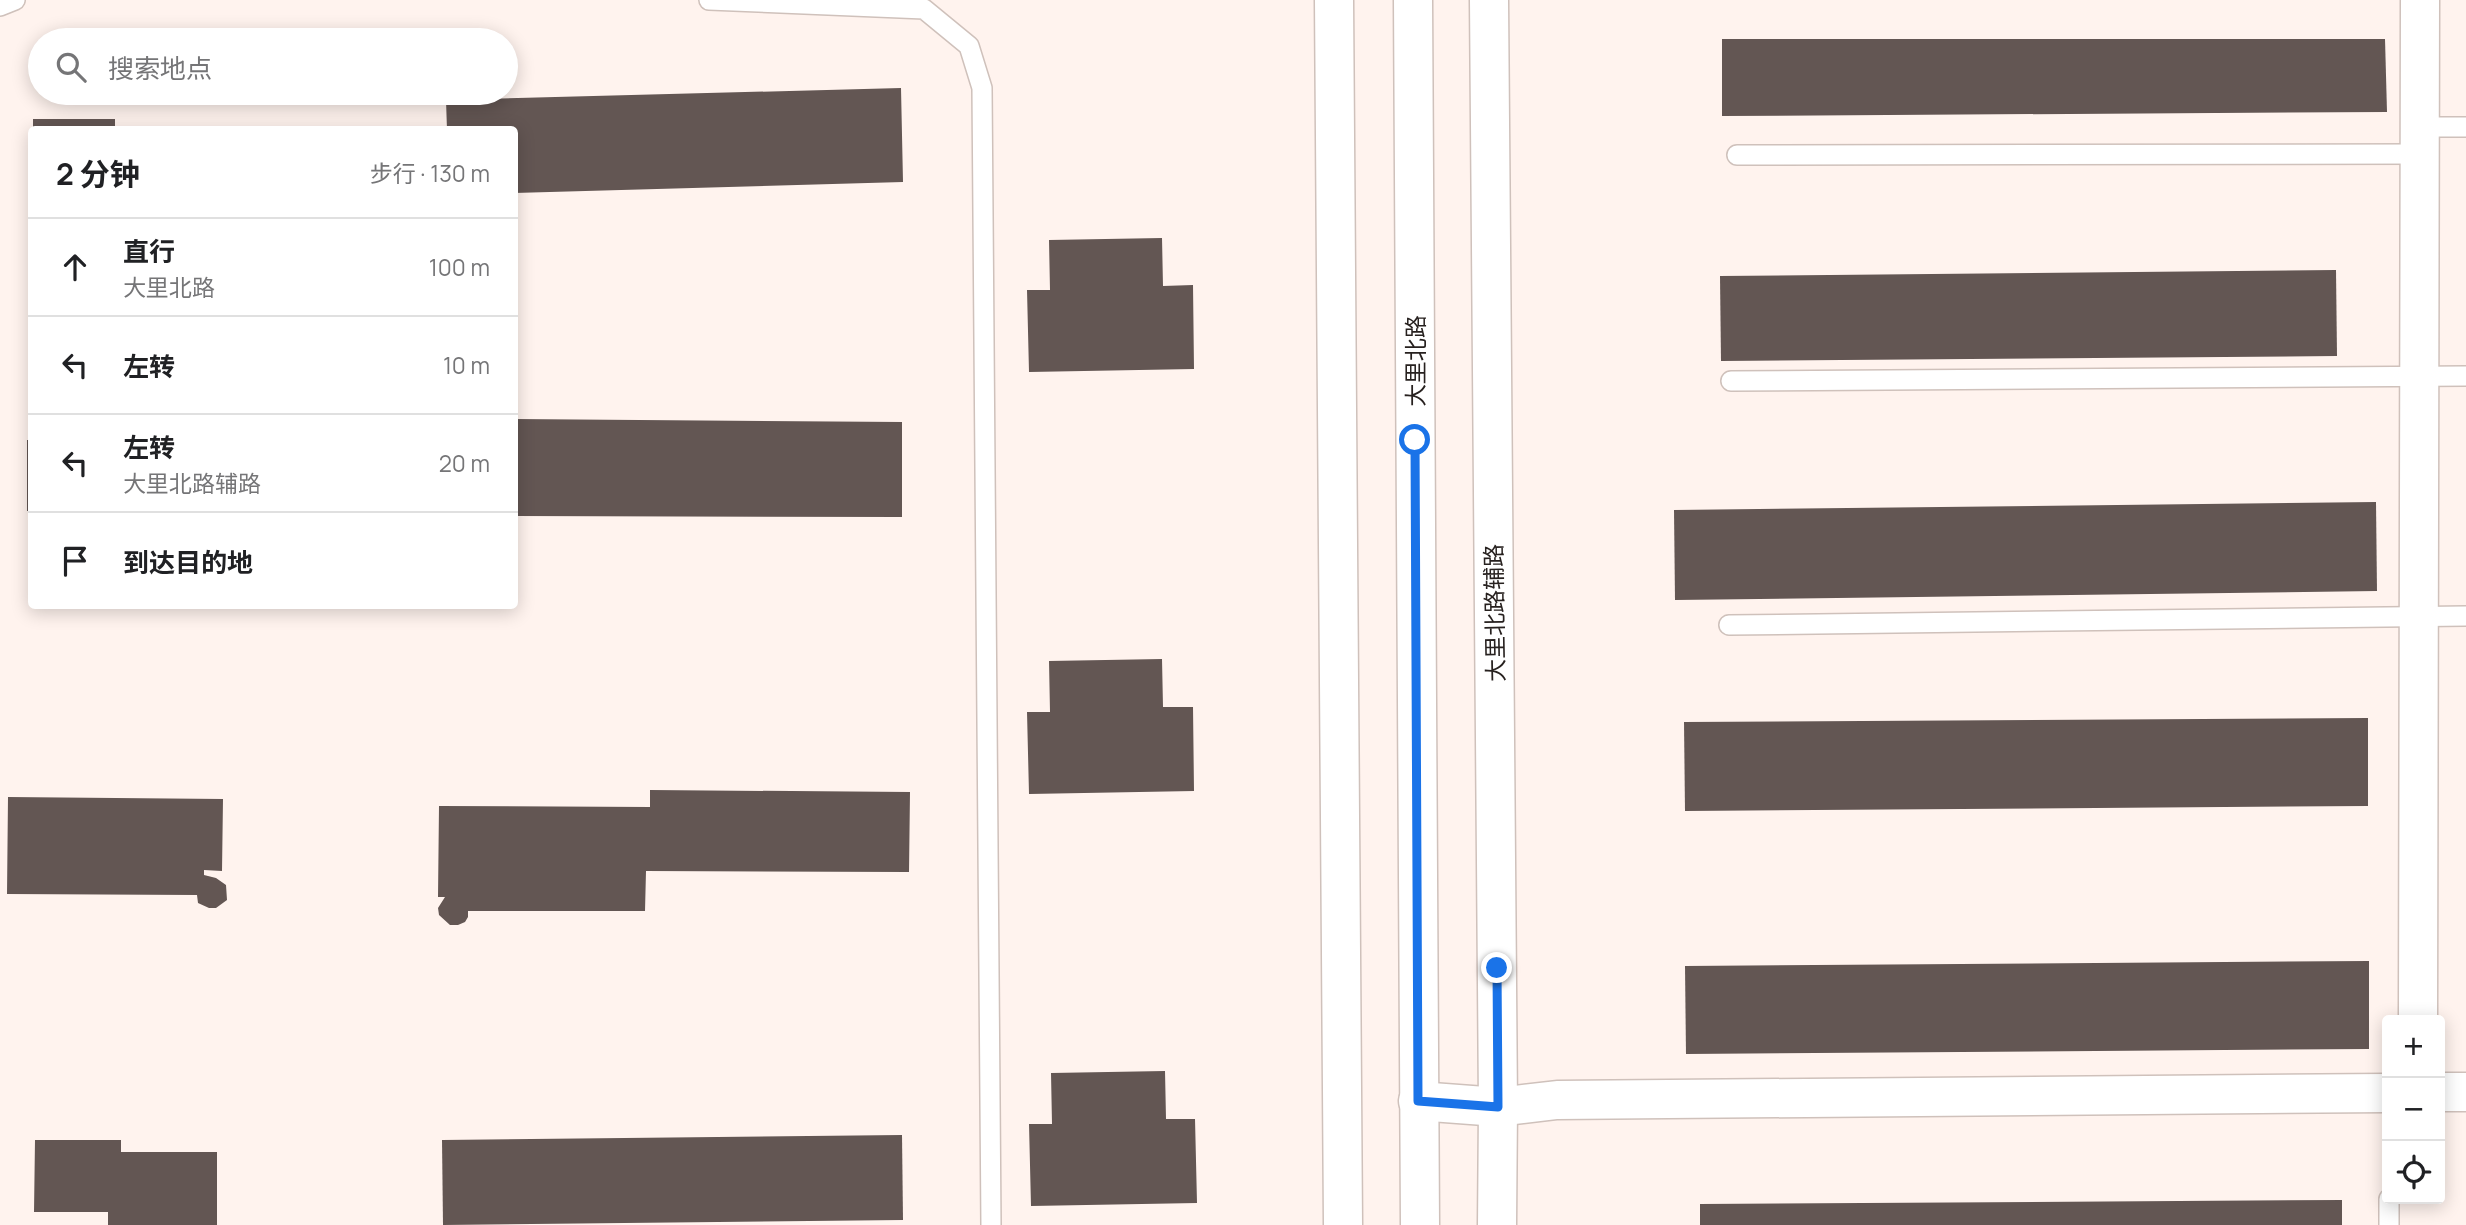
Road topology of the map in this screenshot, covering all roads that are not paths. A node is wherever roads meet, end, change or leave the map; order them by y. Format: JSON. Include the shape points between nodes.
{"nodes":[{"id":1,"x":15,"y":0,"type":"edge"},
{"id":2,"x":709,"y":0,"type":"edge"},
{"id":3,"x":1334,"y":0,"type":"edge"},
{"id":4,"x":1413,"y":0,"type":"edge"},
{"id":5,"x":1489,"y":0,"type":"edge"},
{"id":6,"x":2420,"y":0,"type":"edge"},
{"id":7,"x":0,"y":6,"type":"edge"},
{"id":8,"x":2466,"y":127,"type":"edge"},
{"id":9,"x":2420,"y":141,"type":"junction"},
{"id":10,"x":1737,"y":155,"type":"dead end"},
{"id":11,"x":2419,"y":376,"type":"junction"},
{"id":12,"x":2466,"y":376,"type":"edge"},
{"id":13,"x":1731,"y":381,"type":"dead end"},
{"id":14,"x":2466,"y":616,"type":"edge"},
{"id":15,"x":2419,"y":617,"type":"junction"},
{"id":16,"x":1729,"y":625,"type":"dead end"},
{"id":17,"x":2418,"y":1015,"type":"edge"},
{"id":18,"x":2445,"y":1092,"type":"edge"},
{"id":19,"x":2466,"y":1092,"type":"edge"},
{"id":20,"x":2382,"y":1093,"type":"edge"},
{"id":21,"x":1418,"y":1101,"type":"junction"},
{"id":22,"x":1498,"y":1107,"type":"junction"},
{"id":23,"x":2389,"y":1204,"type":"edge"},
{"id":24,"x":991,"y":1225,"type":"edge"},
{"id":25,"x":1343,"y":1225,"type":"edge"},
{"id":26,"x":1420,"y":1225,"type":"edge"},
{"id":27,"x":1497,"y":1225,"type":"edge"},
{"id":28,"x":2389,"y":1225,"type":"edge"}],
"edges":[{"from":1,"to":7,"type":"lane"},
{"from":2,"to":24,"type":"lane","via":[[924,9],[969,46],[982,88]]},
{"from":3,"to":25,"type":"street"},
{"from":4,"to":21,"type":"street","name":"大里北路"},
{"from":5,"to":22,"type":"street","name":"大里北路辅路"},
{"from":6,"to":9,"type":"street"},
{"from":8,"to":9,"type":"lane"},
{"from":9,"to":10,"type":"lane"},
{"from":9,"to":11,"type":"street"},
{"from":11,"to":12,"type":"lane"},
{"from":11,"to":13,"type":"lane"},
{"from":11,"to":15,"type":"street"},
{"from":14,"to":15,"type":"lane"},
{"from":15,"to":16,"type":"lane"},
{"from":15,"to":17,"type":"street"},
{"from":18,"to":19,"type":"street"},
{"from":20,"to":22,"type":"street","via":[[1557,1100]]},
{"from":21,"to":22,"type":"street"},
{"from":21,"to":26,"type":"street","name":"大里北路"},
{"from":22,"to":27,"type":"street","name":"大里北路辅路"},
{"from":23,"to":28,"type":"lane"}]}
